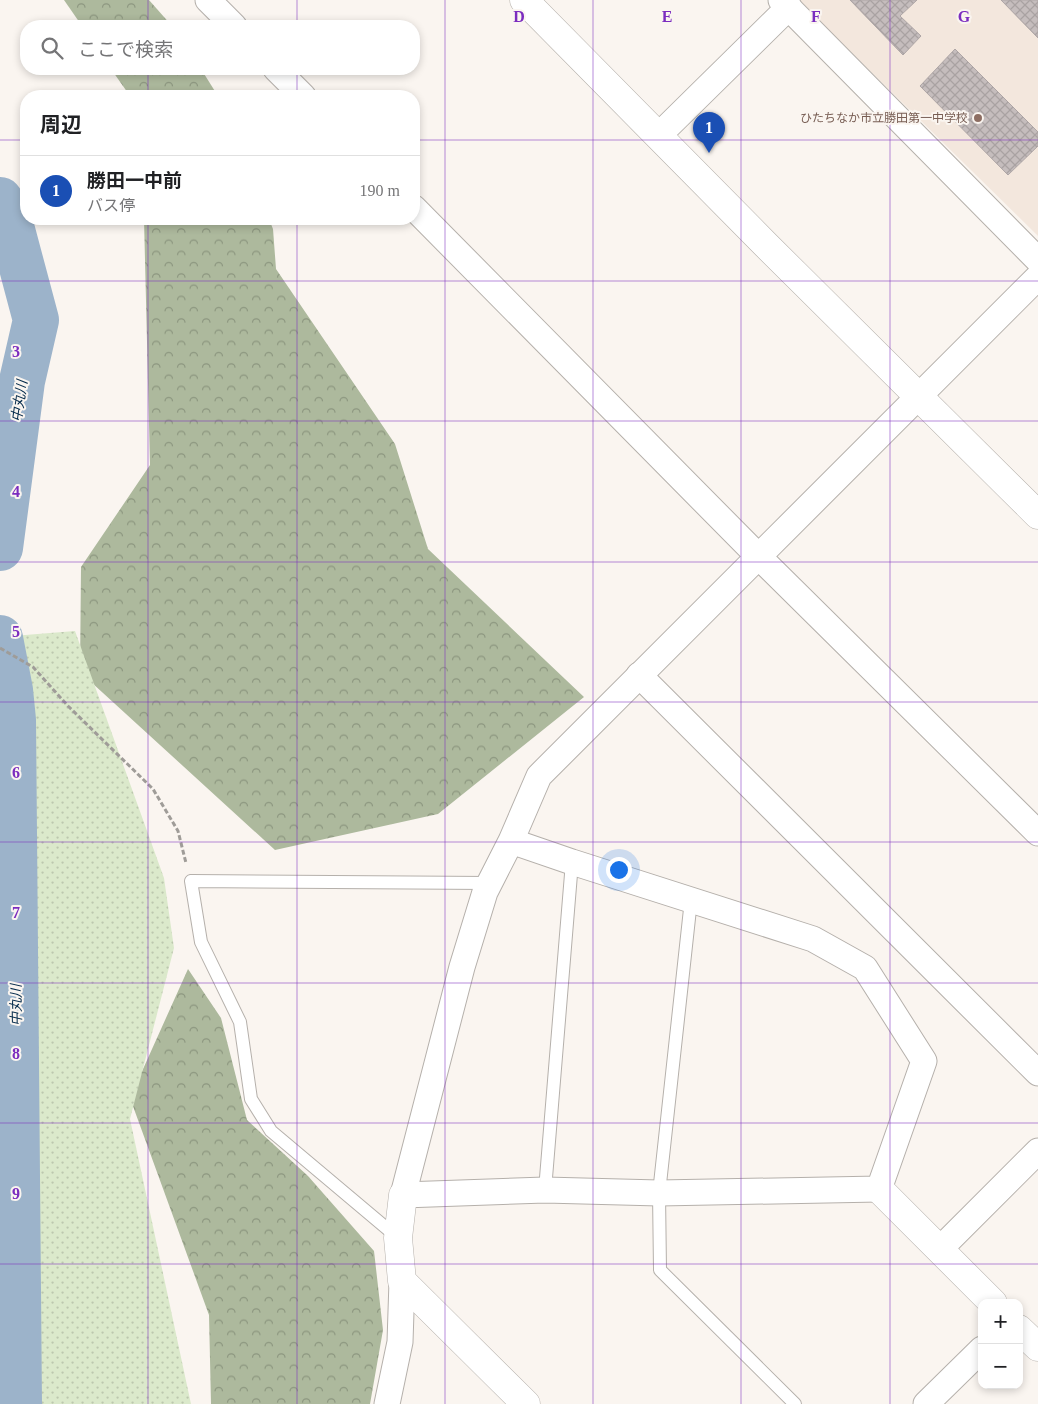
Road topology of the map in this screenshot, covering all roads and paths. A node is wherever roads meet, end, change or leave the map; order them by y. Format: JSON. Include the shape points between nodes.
{"nodes":[{"id":1,"x":208,"y":0,"type":"edge"},
{"id":2,"x":524,"y":0,"type":"edge"},
{"id":3,"x":785,"y":4,"type":"edge"},
{"id":4,"x":228,"y":20,"type":"edge"},
{"id":5,"x":282,"y":75,"type":"edge"},
{"id":6,"x":298,"y":90,"type":"edge"},
{"id":7,"x":659,"y":135,"type":"junction"},
{"id":8,"x":420,"y":214,"type":"edge"},
{"id":9,"x":1038,"y":260,"type":"edge"},
{"id":10,"x":1038,"y":277,"type":"edge"},
{"id":11,"x":920,"y":396,"type":"junction"},
{"id":12,"x":1038,"y":515,"type":"edge"},
{"id":13,"x":758,"y":556,"type":"junction"},
{"id":14,"x":0,"y":648,"type":"edge"},
{"id":15,"x":639,"y":675,"type":"junction"},
{"id":16,"x":1038,"y":833,"type":"edge"},
{"id":17,"x":512,"y":841,"type":"junction"},
{"id":18,"x":572,"y":862,"type":"junction"},
{"id":19,"x":191,"y":881,"type":"junction"},
{"id":20,"x":490,"y":883,"type":"junction"},
{"id":21,"x":691,"y":900,"type":"junction"},
{"id":22,"x":1038,"y":1073,"type":"edge"},
{"id":23,"x":1038,"y":1151,"type":"edge"},
{"id":24,"x":545,"y":1190,"type":"junction"},
{"id":25,"x":879,"y":1190,"type":"junction"},
{"id":26,"x":659,"y":1193,"type":"junction"},
{"id":27,"x":403,"y":1195,"type":"junction"},
{"id":28,"x":398,"y":1238,"type":"junction"},
{"id":29,"x":939,"y":1250,"type":"junction"},
{"id":30,"x":402,"y":1282,"type":"junction"},
{"id":31,"x":989,"y":1299,"type":"edge"},
{"id":32,"x":1023,"y":1332,"type":"edge"},
{"id":33,"x":1038,"y":1347,"type":"edge"},
{"id":34,"x":978,"y":1353,"type":"edge"},
{"id":35,"x":387,"y":1404,"type":"edge"},
{"id":36,"x":526,"y":1404,"type":"edge"},
{"id":37,"x":795,"y":1404,"type":"edge"},
{"id":38,"x":926,"y":1404,"type":"edge"}],
"edges":[{"from":1,"to":4,"type":"street"},
{"from":2,"to":7,"type":"street"},
{"from":3,"to":7,"type":"street"},
{"from":3,"to":9,"type":"street"},
{"from":5,"to":6,"type":"street"},
{"from":7,"to":11,"type":"street"},
{"from":8,"to":13,"type":"street"},
{"from":10,"to":11,"type":"street"},
{"from":11,"to":12,"type":"street"},
{"from":11,"to":13,"type":"street"},
{"from":13,"to":15,"type":"street"},
{"from":13,"to":16,"type":"street"},
{"from":14,"to":19,"type":"path","via":[[33,667],[153,789],[178,831]]},
{"from":15,"to":17,"type":"street","via":[[539,776]]},
{"from":15,"to":22,"type":"street"},
{"from":17,"to":18,"type":"street"},
{"from":17,"to":20,"type":"street"},
{"from":18,"to":21,"type":"street"},
{"from":18,"to":24,"type":"lane"},
{"from":19,"to":20,"type":"lane"},
{"from":19,"to":28,"type":"lane","via":[[201,942],[240,1022],[251,1099],[271,1131]]},
{"from":20,"to":27,"type":"street","via":[[462,967]]},
{"from":21,"to":25,"type":"street","via":[[813,939],[865,968],[924,1061]]},
{"from":21,"to":26,"type":"lane"},
{"from":23,"to":29,"type":"street"},
{"from":24,"to":26,"type":"street"},
{"from":24,"to":27,"type":"street"},
{"from":25,"to":26,"type":"street"},
{"from":25,"to":29,"type":"street"},
{"from":26,"to":37,"type":"lane","via":[[660,1270]]},
{"from":27,"to":28,"type":"street"},
{"from":28,"to":30,"type":"street"},
{"from":29,"to":31,"type":"street"},
{"from":30,"to":35,"type":"street","via":[[400,1342]]},
{"from":30,"to":36,"type":"street"},
{"from":32,"to":33,"type":"street"},
{"from":34,"to":38,"type":"street"}]}
